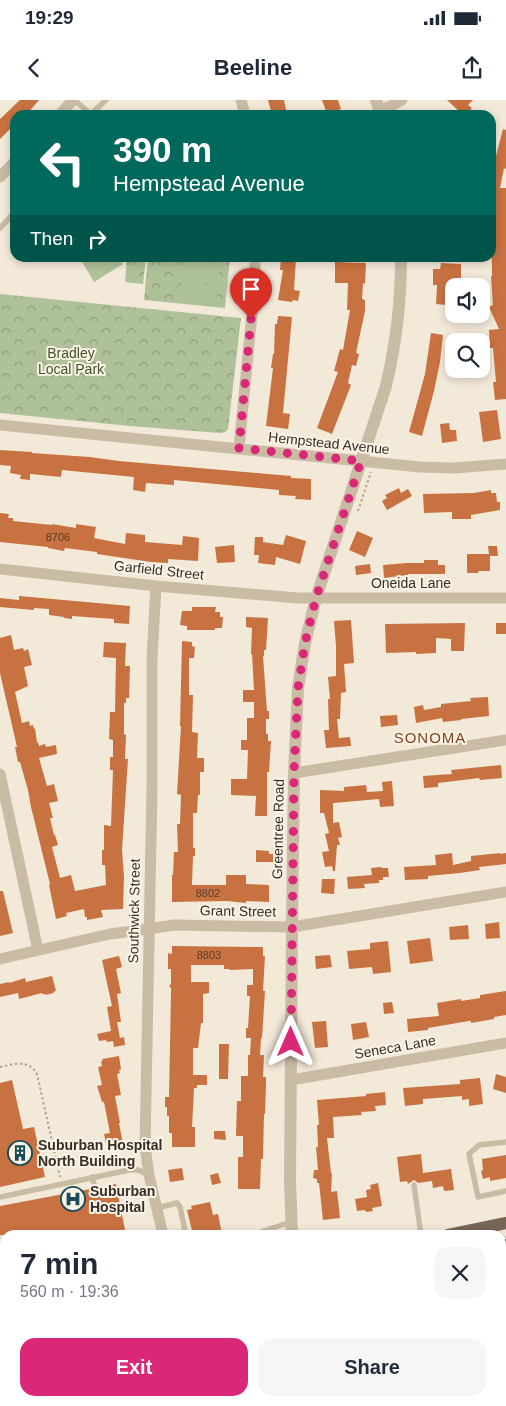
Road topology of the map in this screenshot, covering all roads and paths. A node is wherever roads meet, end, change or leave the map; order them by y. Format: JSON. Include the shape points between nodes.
{"nodes":[{"id":1,"x":74,"y":100,"type":"edge"},
{"id":2,"x":106,"y":100,"type":"edge"},
{"id":3,"x":402,"y":100,"type":"edge"},
{"id":4,"x":379,"y":109,"type":"edge"},
{"id":5,"x":64,"y":110,"type":"edge"},
{"id":6,"x":86,"y":110,"type":"edge"},
{"id":7,"x":95,"y":110,"type":"edge"},
{"id":8,"x":10,"y":167,"type":"edge"},
{"id":9,"x":0,"y":177,"type":"edge"},
{"id":10,"x":10,"y":217,"type":"edge"},
{"id":11,"x":0,"y":228,"type":"edge"},
{"id":12,"x":255,"y":262,"type":"edge"},
{"id":13,"x":401,"y":262,"type":"edge"},
{"id":14,"x":0,"y":425,"type":"edge"},
{"id":15,"x":239,"y":448,"type":"junction"},
{"id":16,"x":367,"y":462,"type":"junction"},
{"id":17,"x":506,"y":464,"type":"edge"},
{"id":18,"x":355,"y":517,"type":"dead end"},
{"id":19,"x":0,"y":569,"type":"edge"},
{"id":20,"x":156,"y":586,"type":"junction"},
{"id":21,"x":316,"y":598,"type":"junction"},
{"id":22,"x":506,"y":598,"type":"edge"},
{"id":23,"x":506,"y":740,"type":"edge"},
{"id":24,"x":294,"y":772,"type":"junction"},
{"id":25,"x":0,"y":774,"type":"edge"},
{"id":26,"x":506,"y":892,"type":"edge"},
{"id":27,"x":292,"y":927,"type":"junction"},
{"id":28,"x":148,"y":928,"type":"junction"},
{"id":29,"x":38,"y":950,"type":"junction"},
{"id":30,"x":0,"y":959,"type":"edge"},
{"id":31,"x":505,"y":1044,"type":"edge"},
{"id":32,"x":0,"y":1067,"type":"edge"},
{"id":33,"x":291,"y":1080,"type":"junction"},
{"id":34,"x":506,"y":1142,"type":"edge"},
{"id":35,"x":149,"y":1175,"type":"junction"},
{"id":36,"x":92,"y":1177,"type":"junction"},
{"id":37,"x":62,"y":1184,"type":"junction"},
{"id":38,"x":414,"y":1185,"type":"dead end"},
{"id":39,"x":95,"y":1188,"type":"dead end"},
{"id":40,"x":506,"y":1191,"type":"edge"},
{"id":41,"x":0,"y":1197,"type":"edge"},
{"id":42,"x":157,"y":1208,"type":"junction"},
{"id":43,"x":506,"y":1223,"type":"edge"},
{"id":44,"x":291,"y":1228,"type":"edge"},
{"id":45,"x":162,"y":1230,"type":"edge"},
{"id":46,"x":185,"y":1230,"type":"edge"},
{"id":47,"x":420,"y":1230,"type":"edge"},
{"id":48,"x":472,"y":1230,"type":"edge"}],
"edges":[{"from":1,"to":5,"type":"street"},
{"from":1,"to":6,"type":"lane"},
{"from":2,"to":7,"type":"lane"},
{"from":3,"to":4,"type":"street"},
{"from":8,"to":9,"type":"street"},
{"from":10,"to":11,"type":"lane"},
{"from":12,"to":15,"type":"street"},
{"from":13,"to":16,"type":"street","name":"Greentree Road","via":[[399,314],[391,363]]},
{"from":14,"to":15,"type":"street","name":"Hempstead Avenue"},
{"from":15,"to":16,"type":"street","name":"Hempstead Avenue"},
{"from":16,"to":17,"type":"street","name":"Hempstead Avenue","via":[[454,468]]},
{"from":16,"to":18,"type":"path","via":[[363,498]]},
{"from":16,"to":21,"type":"street","name":"Greentree Road"},
{"from":19,"to":20,"type":"street","name":"Garfield Street"},
{"from":20,"to":21,"type":"street","name":"Garfield Street"},
{"from":20,"to":28,"type":"street","name":"Southwick Street"},
{"from":21,"to":22,"type":"street","name":"Oneida Lane"},
{"from":21,"to":24,"type":"street","name":"Greentree Road","via":[[298,680]]},
{"from":23,"to":24,"type":"street"},
{"from":24,"to":27,"type":"street","name":"Greentree Road"},
{"from":25,"to":29,"type":"street"},
{"from":26,"to":27,"type":"street","name":"Grant Street"},
{"from":27,"to":28,"type":"street","name":"Grant Street","via":[[174,925]]},
{"from":27,"to":33,"type":"street","name":"Greentree Road"},
{"from":28,"to":29,"type":"street","name":"Grant Street"},
{"from":28,"to":35,"type":"street","name":"Southwick Street","via":[[145,1146]]},
{"from":29,"to":30,"type":"street","name":"Grant Street"},
{"from":31,"to":33,"type":"street","name":"Seneca Lane"},
{"from":32,"to":37,"type":"path","via":[[22,1063],[32,1067],[37,1074]]},
{"from":33,"to":44,"type":"street","name":"Greentree Road"},
{"from":34,"to":40,"type":"lane","via":[[479,1145],[469,1154],[478,1197]]},
{"from":35,"to":36,"type":"lane","via":[[129,1170]]},
{"from":35,"to":42,"type":"street","name":"Southwick Street"},
{"from":36,"to":37,"type":"lane"},
{"from":36,"to":39,"type":"lane"},
{"from":37,"to":41,"type":"lane"},
{"from":38,"to":47,"type":"lane"},
{"from":42,"to":45,"type":"street","name":"Southwick Street"},
{"from":42,"to":46,"type":"lane","via":[[177,1203]]},
{"from":43,"to":48,"type":"main road"}]}
